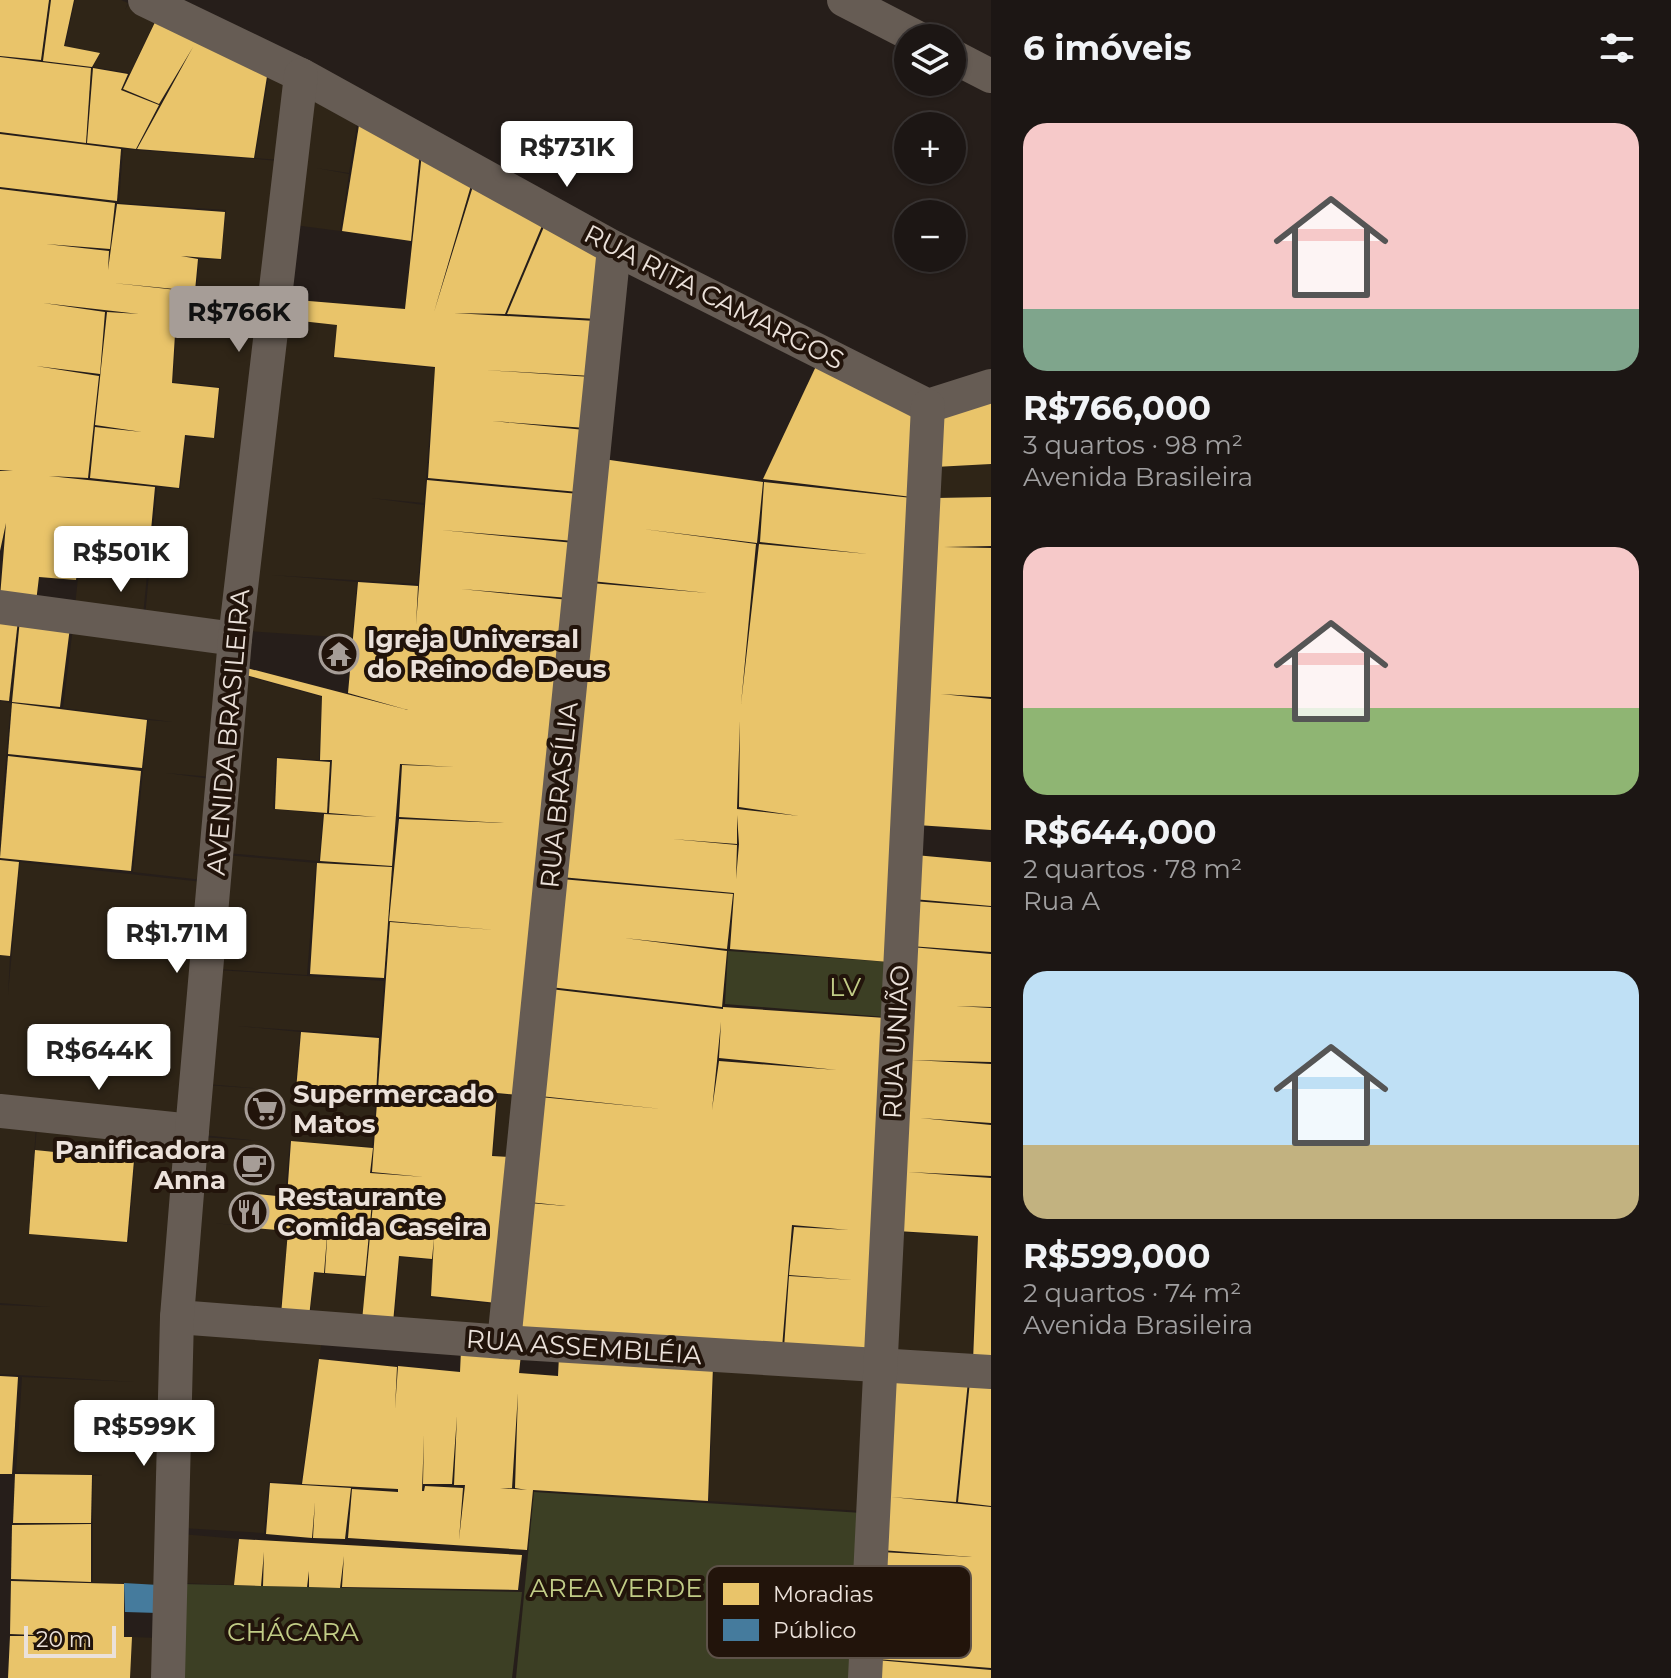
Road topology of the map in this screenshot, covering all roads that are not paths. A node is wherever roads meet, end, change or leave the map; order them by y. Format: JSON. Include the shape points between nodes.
{"nodes":[{"id":1,"x":145,"y":0,"type":"edge"},
{"id":2,"x":844,"y":0,"type":"edge"},
{"id":3,"x":894,"y":26,"type":"edge"},
{"id":4,"x":966,"y":63,"type":"edge"},
{"id":5,"x":301,"y":75,"type":"junction"},
{"id":6,"x":991,"y":76,"type":"edge"},
{"id":7,"x":614,"y":248,"type":"junction"},
{"id":8,"x":991,"y":386,"type":"edge"},
{"id":9,"x":928,"y":406,"type":"junction"},
{"id":10,"x":0,"y":607,"type":"edge"},
{"id":11,"x":235,"y":639,"type":"junction"},
{"id":12,"x":0,"y":1111,"type":"edge"},
{"id":13,"x":192,"y":1131,"type":"junction"},
{"id":14,"x":177,"y":1317,"type":"junction"},
{"id":15,"x":504,"y":1342,"type":"junction"},
{"id":16,"x":880,"y":1365,"type":"junction"},
{"id":17,"x":991,"y":1372,"type":"edge"},
{"id":18,"x":870,"y":1566,"type":"edge"},
{"id":19,"x":866,"y":1658,"type":"edge"},
{"id":20,"x":168,"y":1678,"type":"edge"},
{"id":21,"x":865,"y":1678,"type":"edge"}],
"edges":[{"from":1,"to":5,"type":"street","name":"RUA RITA CAMARGOS"},
{"from":2,"to":3,"type":"street"},
{"from":4,"to":6,"type":"street"},
{"from":5,"to":7,"type":"street","name":"RUA RITA CAMARGOS"},
{"from":5,"to":11,"type":"street","name":"AVENIDA BRASILEIRA"},
{"from":7,"to":9,"type":"street","name":"RUA RITA CAMARGOS"},
{"from":7,"to":15,"type":"street","name":"RUA BRASÍLIA"},
{"from":8,"to":9,"type":"street"},
{"from":9,"to":16,"type":"street","name":"RUA UNIÃO"},
{"from":10,"to":11,"type":"street"},
{"from":11,"to":13,"type":"street","name":"AVENIDA BRASILEIRA"},
{"from":12,"to":13,"type":"street"},
{"from":13,"to":14,"type":"street","name":"AVENIDA BRASILEIRA"},
{"from":14,"to":15,"type":"street","name":"RUA ASSEMBLÉIA"},
{"from":14,"to":20,"type":"street","name":"AVENIDA BRASILEIRA"},
{"from":15,"to":16,"type":"street","name":"RUA ASSEMBLÉIA"},
{"from":16,"to":17,"type":"street","name":"RUA ASSEMBLÉIA"},
{"from":16,"to":18,"type":"street","name":"RUA UNIÃO"},
{"from":19,"to":21,"type":"street","name":"RUA UNIÃO"}]}
